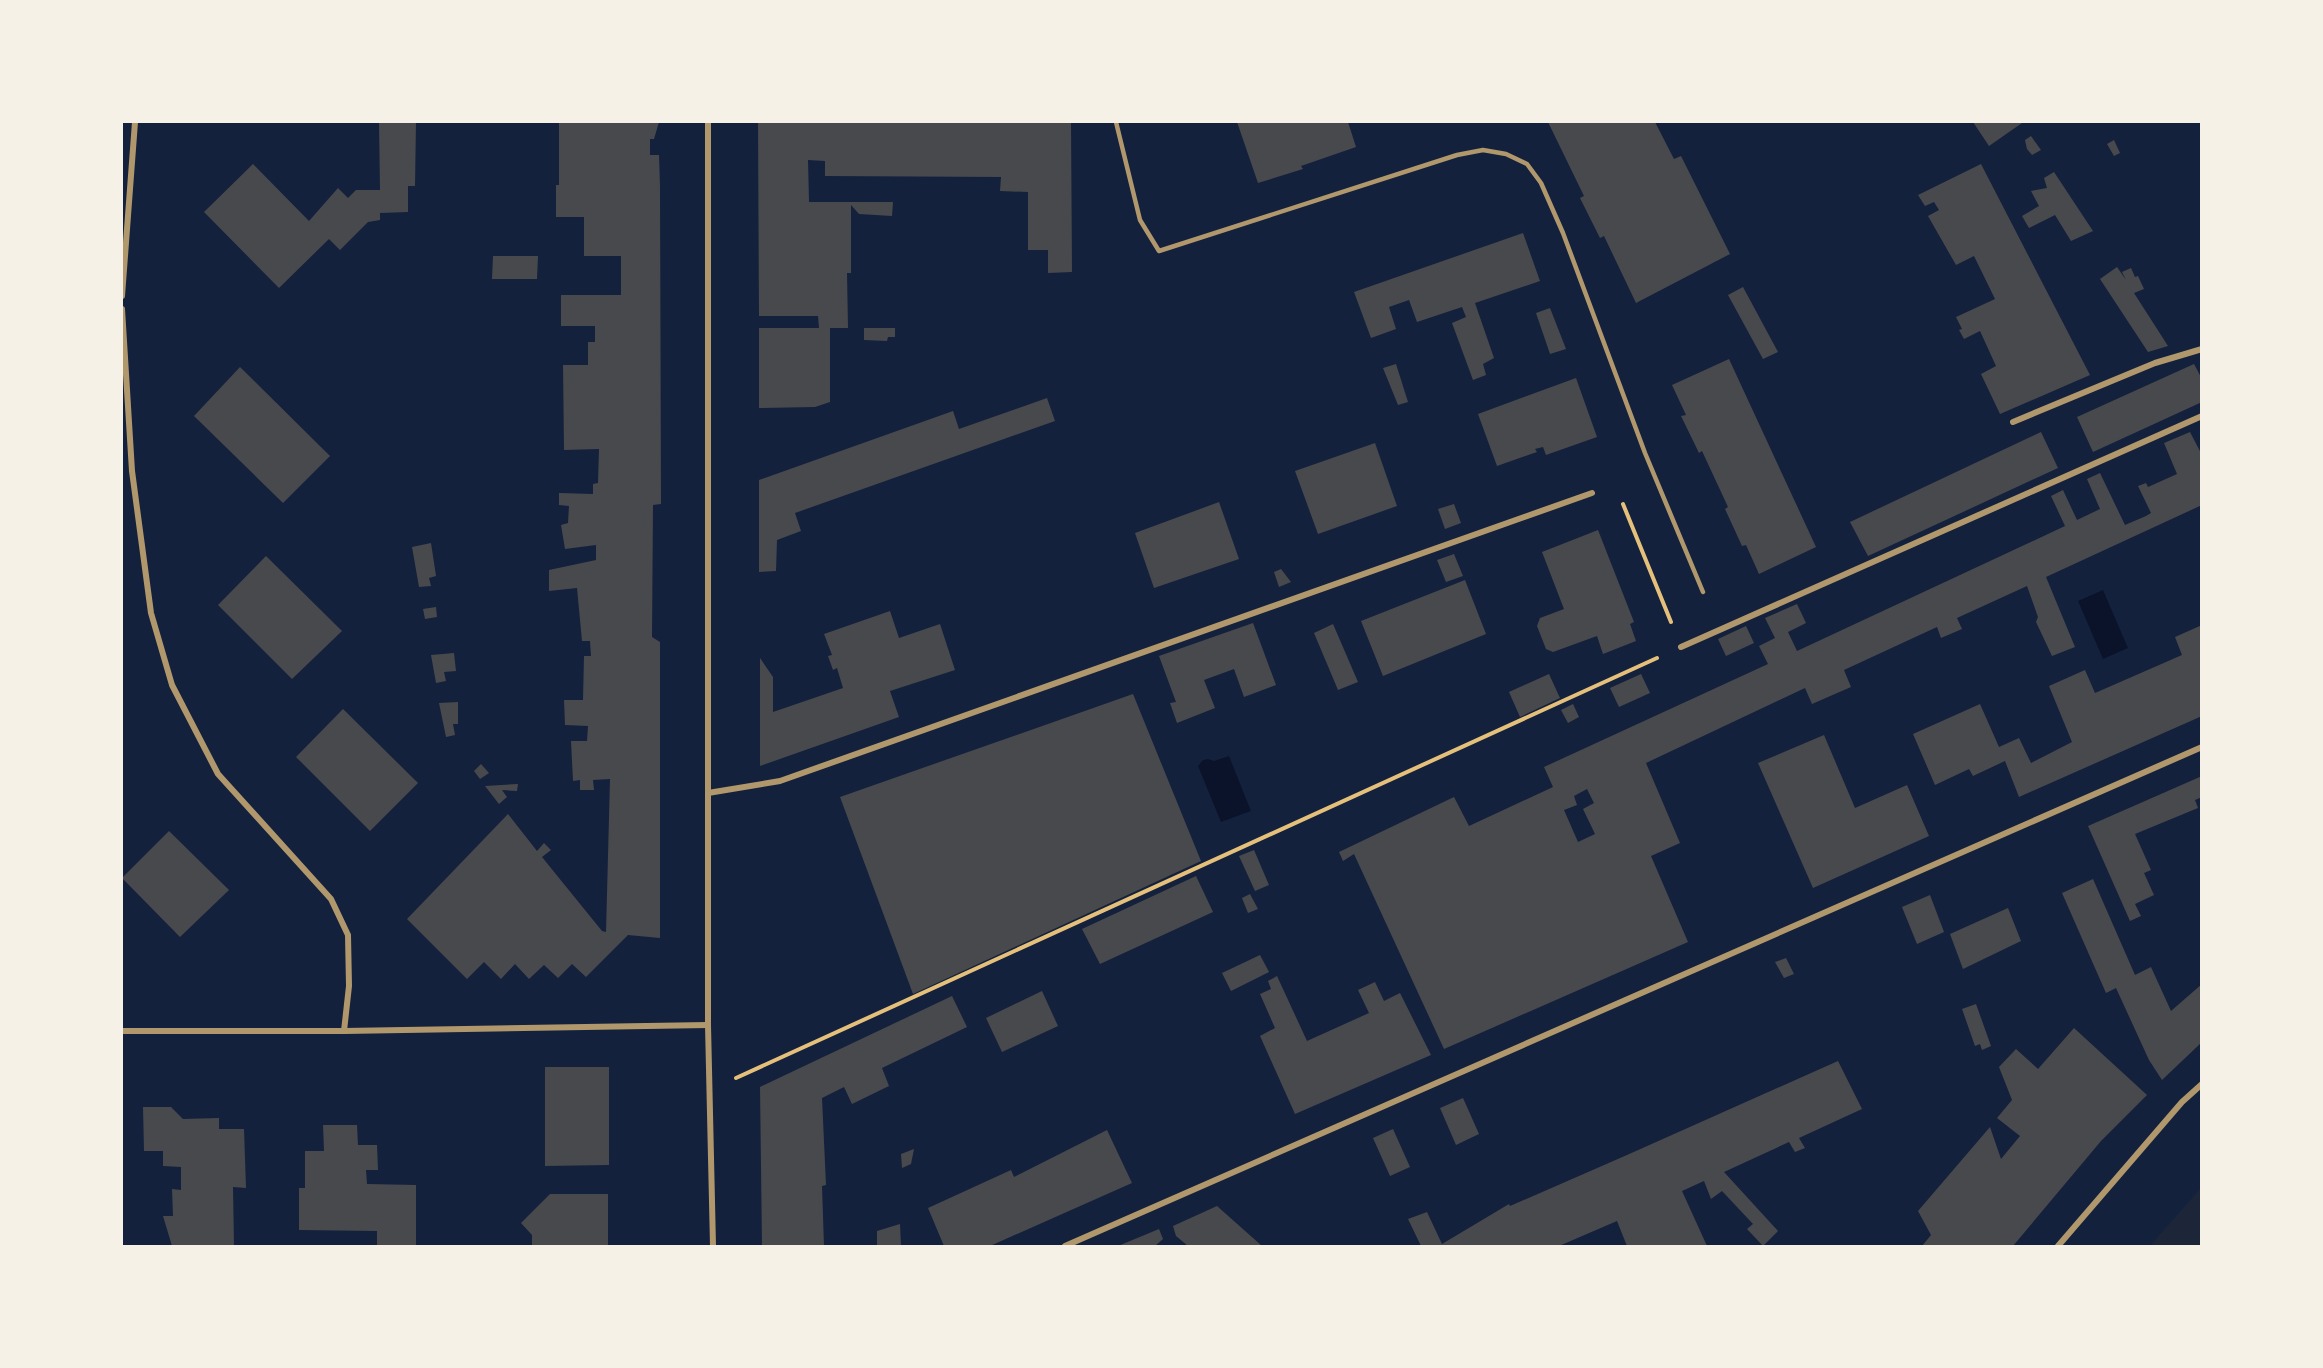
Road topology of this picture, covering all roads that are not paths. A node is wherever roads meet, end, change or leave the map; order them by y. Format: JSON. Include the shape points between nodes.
{"nodes":[{"id":1,"x":135,"y":122,"type":"edge"},
{"id":2,"x":708,"y":122,"type":"edge"},
{"id":3,"x":1116,"y":122,"type":"edge"},
{"id":4,"x":122,"y":296,"type":"edge"},
{"id":5,"x":122,"y":309,"type":"edge"},
{"id":6,"x":2202,"y":349,"type":"edge"},
{"id":7,"x":2202,"y":416,"type":"edge"},
{"id":8,"x":2013,"y":422,"type":"dead end"},
{"id":9,"x":1592,"y":493,"type":"dead end"},
{"id":10,"x":1703,"y":592,"type":"dead end"},
{"id":11,"x":1681,"y":647,"type":"road end"},
{"id":12,"x":2202,"y":747,"type":"edge"},
{"id":13,"x":708,"y":793,"type":"junction"},
{"id":14,"x":708,"y":1025,"type":"junction"},
{"id":15,"x":122,"y":1031,"type":"edge"},
{"id":16,"x":344,"y":1031,"type":"junction"},
{"id":17,"x":2202,"y":1084,"type":"edge"},
{"id":18,"x":712,"y":1246,"type":"edge"},
{"id":19,"x":1065,"y":1246,"type":"edge"},
{"id":20,"x":2058,"y":1246,"type":"edge"}],
"edges":[{"from":1,"to":4,"type":"street"},
{"from":2,"to":13,"type":"street"},
{"from":3,"to":10,"type":"lane","via":[[1140,220],[1159,250],[1457,155],[1483,150],[1506,154],[1527,164],[1541,183],[1563,233],[1645,453]]},
{"from":5,"to":16,"type":"street","via":[[132,471],[150,602],[172,685],[218,774],[331,899],[348,935],[349,986]]},
{"from":6,"to":8,"type":"street","via":[[2155,363]]},
{"from":7,"to":11,"type":"street"},
{"from":9,"to":13,"type":"street","via":[[780,781]]},
{"from":12,"to":19,"type":"street"},
{"from":13,"to":14,"type":"street"},
{"from":14,"to":16,"type":"street"},
{"from":14,"to":18,"type":"street"},
{"from":15,"to":16,"type":"street"},
{"from":17,"to":20,"type":"street"}]}
